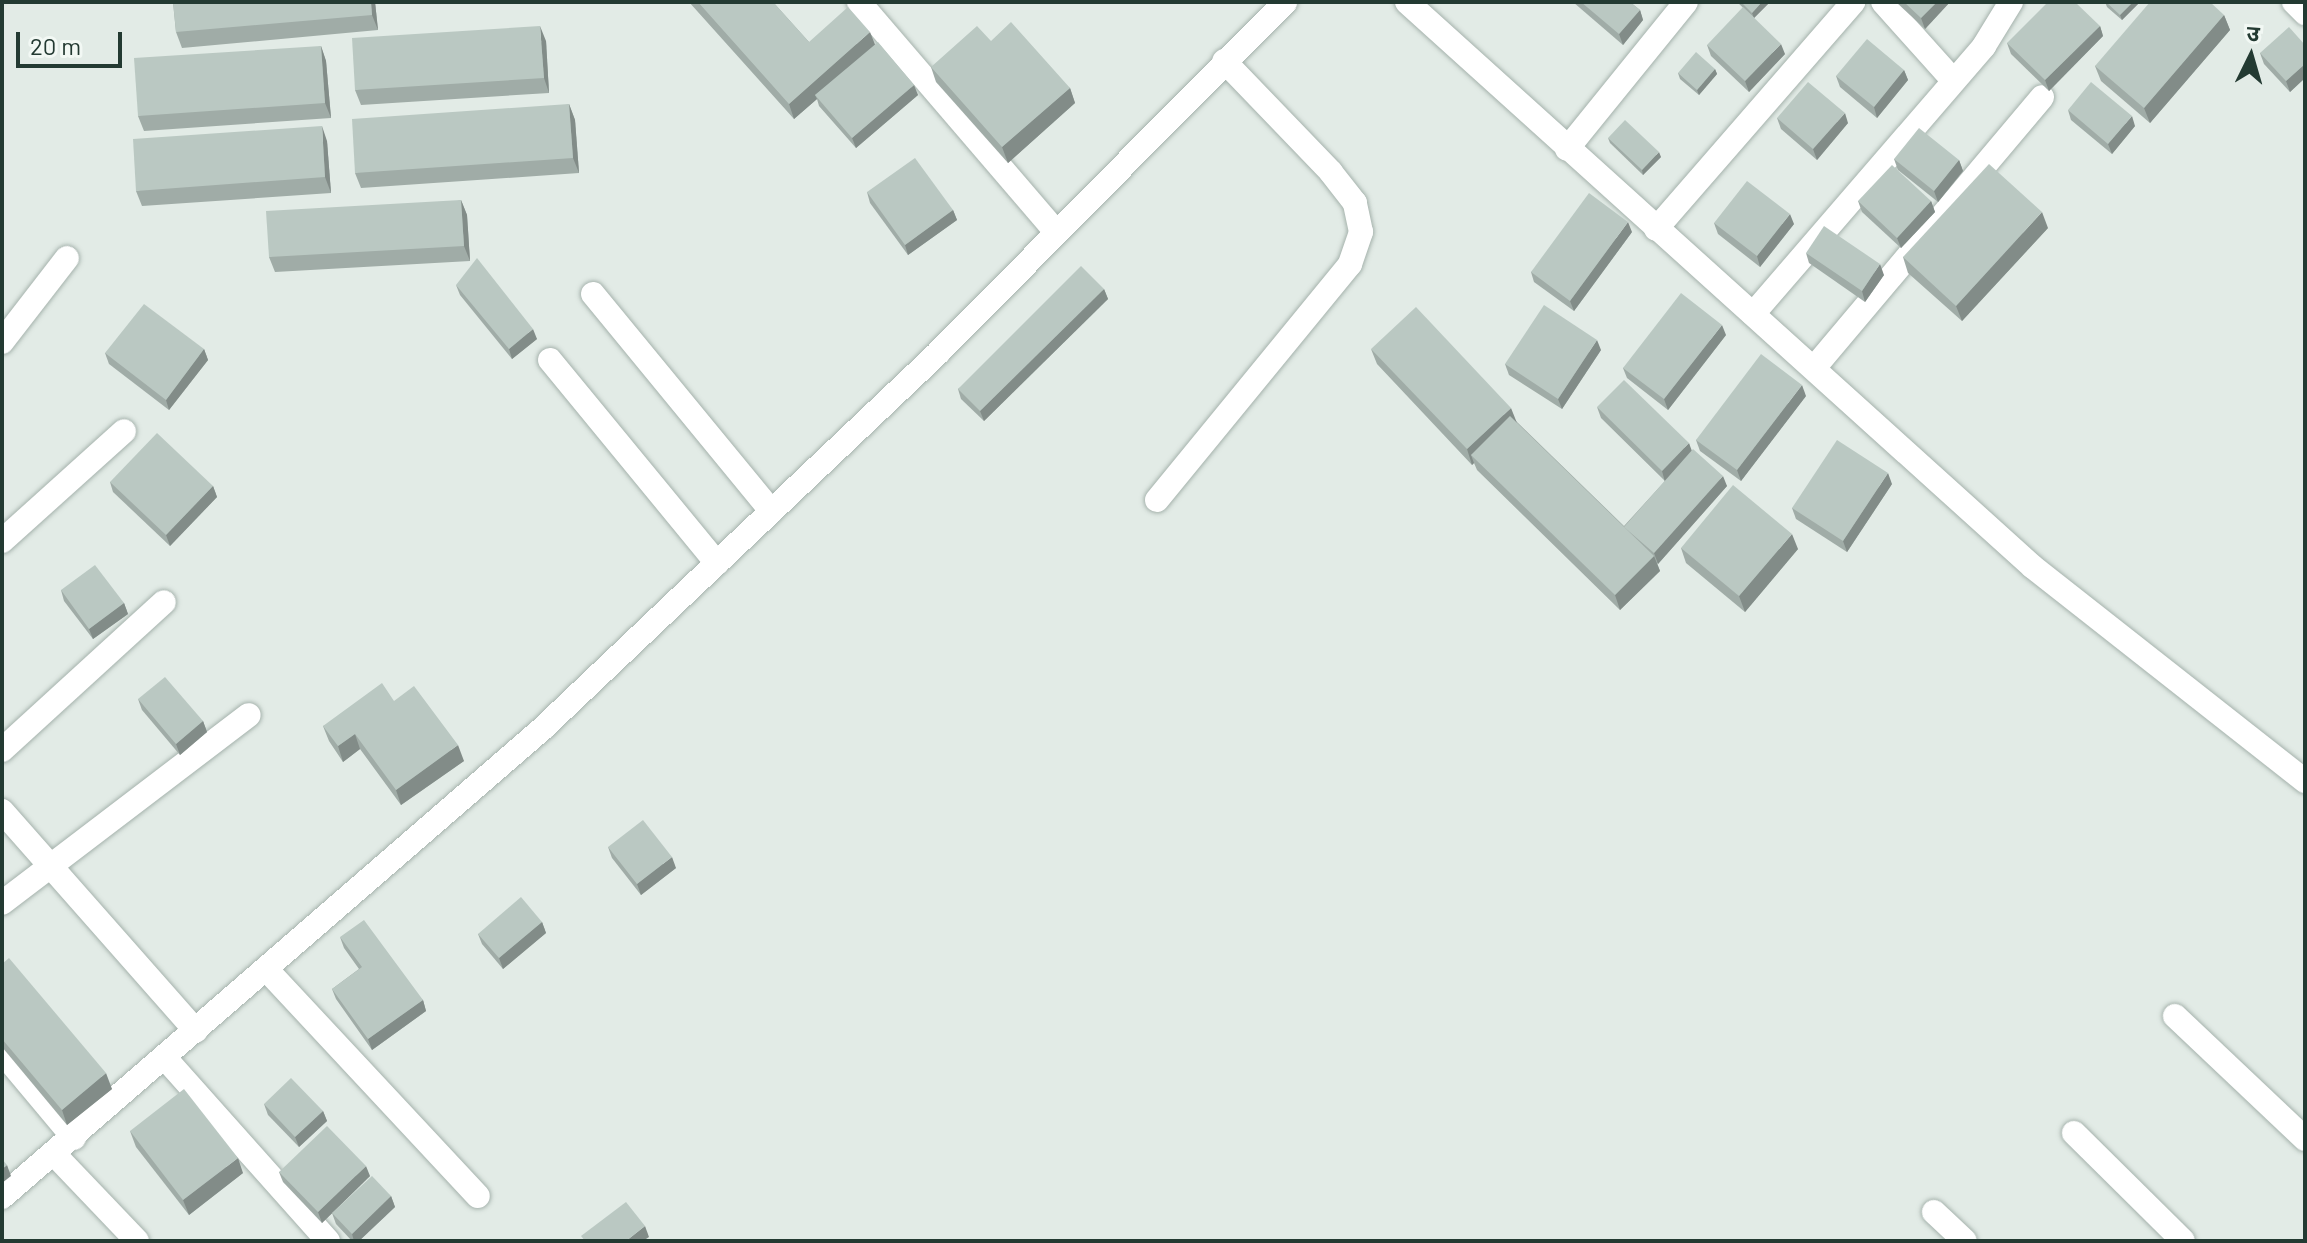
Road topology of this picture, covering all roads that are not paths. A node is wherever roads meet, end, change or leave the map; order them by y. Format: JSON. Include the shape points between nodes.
{"nodes":[{"id":1,"x":1285,"y":2,"type":"edge"},
{"id":2,"x":1407,"y":2,"type":"edge"},
{"id":3,"x":1686,"y":2,"type":"edge"},
{"id":4,"x":1853,"y":2,"type":"edge"},
{"id":5,"x":1883,"y":2,"type":"edge"},
{"id":6,"x":2011,"y":2,"type":"edge"},
{"id":7,"x":2294,"y":2,"type":"edge"},
{"id":8,"x":873,"y":7,"type":"edge"},
{"id":9,"x":2305,"y":13,"type":"edge"},
{"id":10,"x":1224,"y":61,"type":"junction"},
{"id":11,"x":1953,"y":80,"type":"junction"},
{"id":12,"x":2042,"y":97,"type":"edge"},
{"id":13,"x":1567,"y":149,"type":"junction"},
{"id":14,"x":1656,"y":229,"type":"junction"},
{"id":15,"x":1056,"y":232,"type":"junction"},
{"id":16,"x":67,"y":258,"type":"dead end"},
{"id":17,"x":593,"y":294,"type":"dead end"},
{"id":18,"x":1753,"y":314,"type":"junction"},
{"id":19,"x":2,"y":342,"type":"edge"},
{"id":20,"x":550,"y":360,"type":"dead end"},
{"id":21,"x":1814,"y":368,"type":"junction"},
{"id":22,"x":124,"y":431,"type":"dead end"},
{"id":23,"x":1157,"y":500,"type":"dead end"},
{"id":24,"x":771,"y":511,"type":"junction"},
{"id":25,"x":5,"y":533,"type":"edge"},
{"id":26,"x":717,"y":563,"type":"junction"},
{"id":27,"x":164,"y":602,"type":"dead end"},
{"id":28,"x":249,"y":715,"type":"dead end"},
{"id":29,"x":2,"y":750,"type":"edge"},
{"id":30,"x":2305,"y":781,"type":"edge"},
{"id":31,"x":2,"y":811,"type":"edge"},
{"id":32,"x":54,"y":865,"type":"junction"},
{"id":33,"x":2,"y":903,"type":"edge"},
{"id":34,"x":267,"y":970,"type":"junction"},
{"id":35,"x":2175,"y":1016,"type":"dead end"},
{"id":36,"x":196,"y":1031,"type":"junction"},
{"id":37,"x":2,"y":1052,"type":"edge"},
{"id":38,"x":165,"y":1058,"type":"junction"},
{"id":39,"x":2074,"y":1133,"type":"dead end"},
{"id":40,"x":74,"y":1138,"type":"junction"},
{"id":41,"x":2305,"y":1139,"type":"edge"},
{"id":42,"x":54,"y":1154,"type":"junction"},
{"id":43,"x":478,"y":1196,"type":"dead end"},
{"id":44,"x":2,"y":1197,"type":"edge"},
{"id":45,"x":1934,"y":1212,"type":"dead end"},
{"id":46,"x":137,"y":1241,"type":"edge"},
{"id":47,"x":328,"y":1241,"type":"edge"},
{"id":48,"x":1965,"y":1241,"type":"edge"},
{"id":49,"x":2183,"y":1241,"type":"edge"}],
"edges":[{"from":1,"to":10,"type":"street"},
{"from":2,"to":13,"type":"street"},
{"from":3,"to":13,"type":"street"},
{"from":4,"to":14,"type":"street"},
{"from":5,"to":11,"type":"street"},
{"from":6,"to":11,"type":"street"},
{"from":7,"to":9,"type":"street"},
{"from":8,"to":15,"type":"street"},
{"from":10,"to":15,"type":"street"},
{"from":10,"to":23,"type":"street","via":[[1331,172],[1355,203],[1361,232],[1350,264]]},
{"from":11,"to":18,"type":"street"},
{"from":12,"to":21,"type":"street"},
{"from":13,"to":14,"type":"street"},
{"from":14,"to":18,"type":"street"},
{"from":15,"to":24,"type":"street"},
{"from":16,"to":19,"type":"street"},
{"from":17,"to":24,"type":"street"},
{"from":18,"to":21,"type":"street"},
{"from":20,"to":26,"type":"street"},
{"from":21,"to":30,"type":"street","via":[[2094,620]]},
{"from":22,"to":25,"type":"street"},
{"from":24,"to":26,"type":"street"},
{"from":26,"to":34,"type":"street","via":[[542,729]]},
{"from":27,"to":29,"type":"street"},
{"from":28,"to":32,"type":"street"},
{"from":31,"to":32,"type":"street"},
{"from":32,"to":33,"type":"street"},
{"from":32,"to":36,"type":"street"},
{"from":34,"to":36,"type":"street"},
{"from":34,"to":43,"type":"street"},
{"from":35,"to":41,"type":"street"},
{"from":36,"to":38,"type":"street"},
{"from":37,"to":40,"type":"street"},
{"from":38,"to":40,"type":"street"},
{"from":38,"to":47,"type":"street"},
{"from":39,"to":49,"type":"street"},
{"from":40,"to":42,"type":"street"},
{"from":42,"to":44,"type":"street"},
{"from":42,"to":46,"type":"street"},
{"from":45,"to":48,"type":"street"}]}
